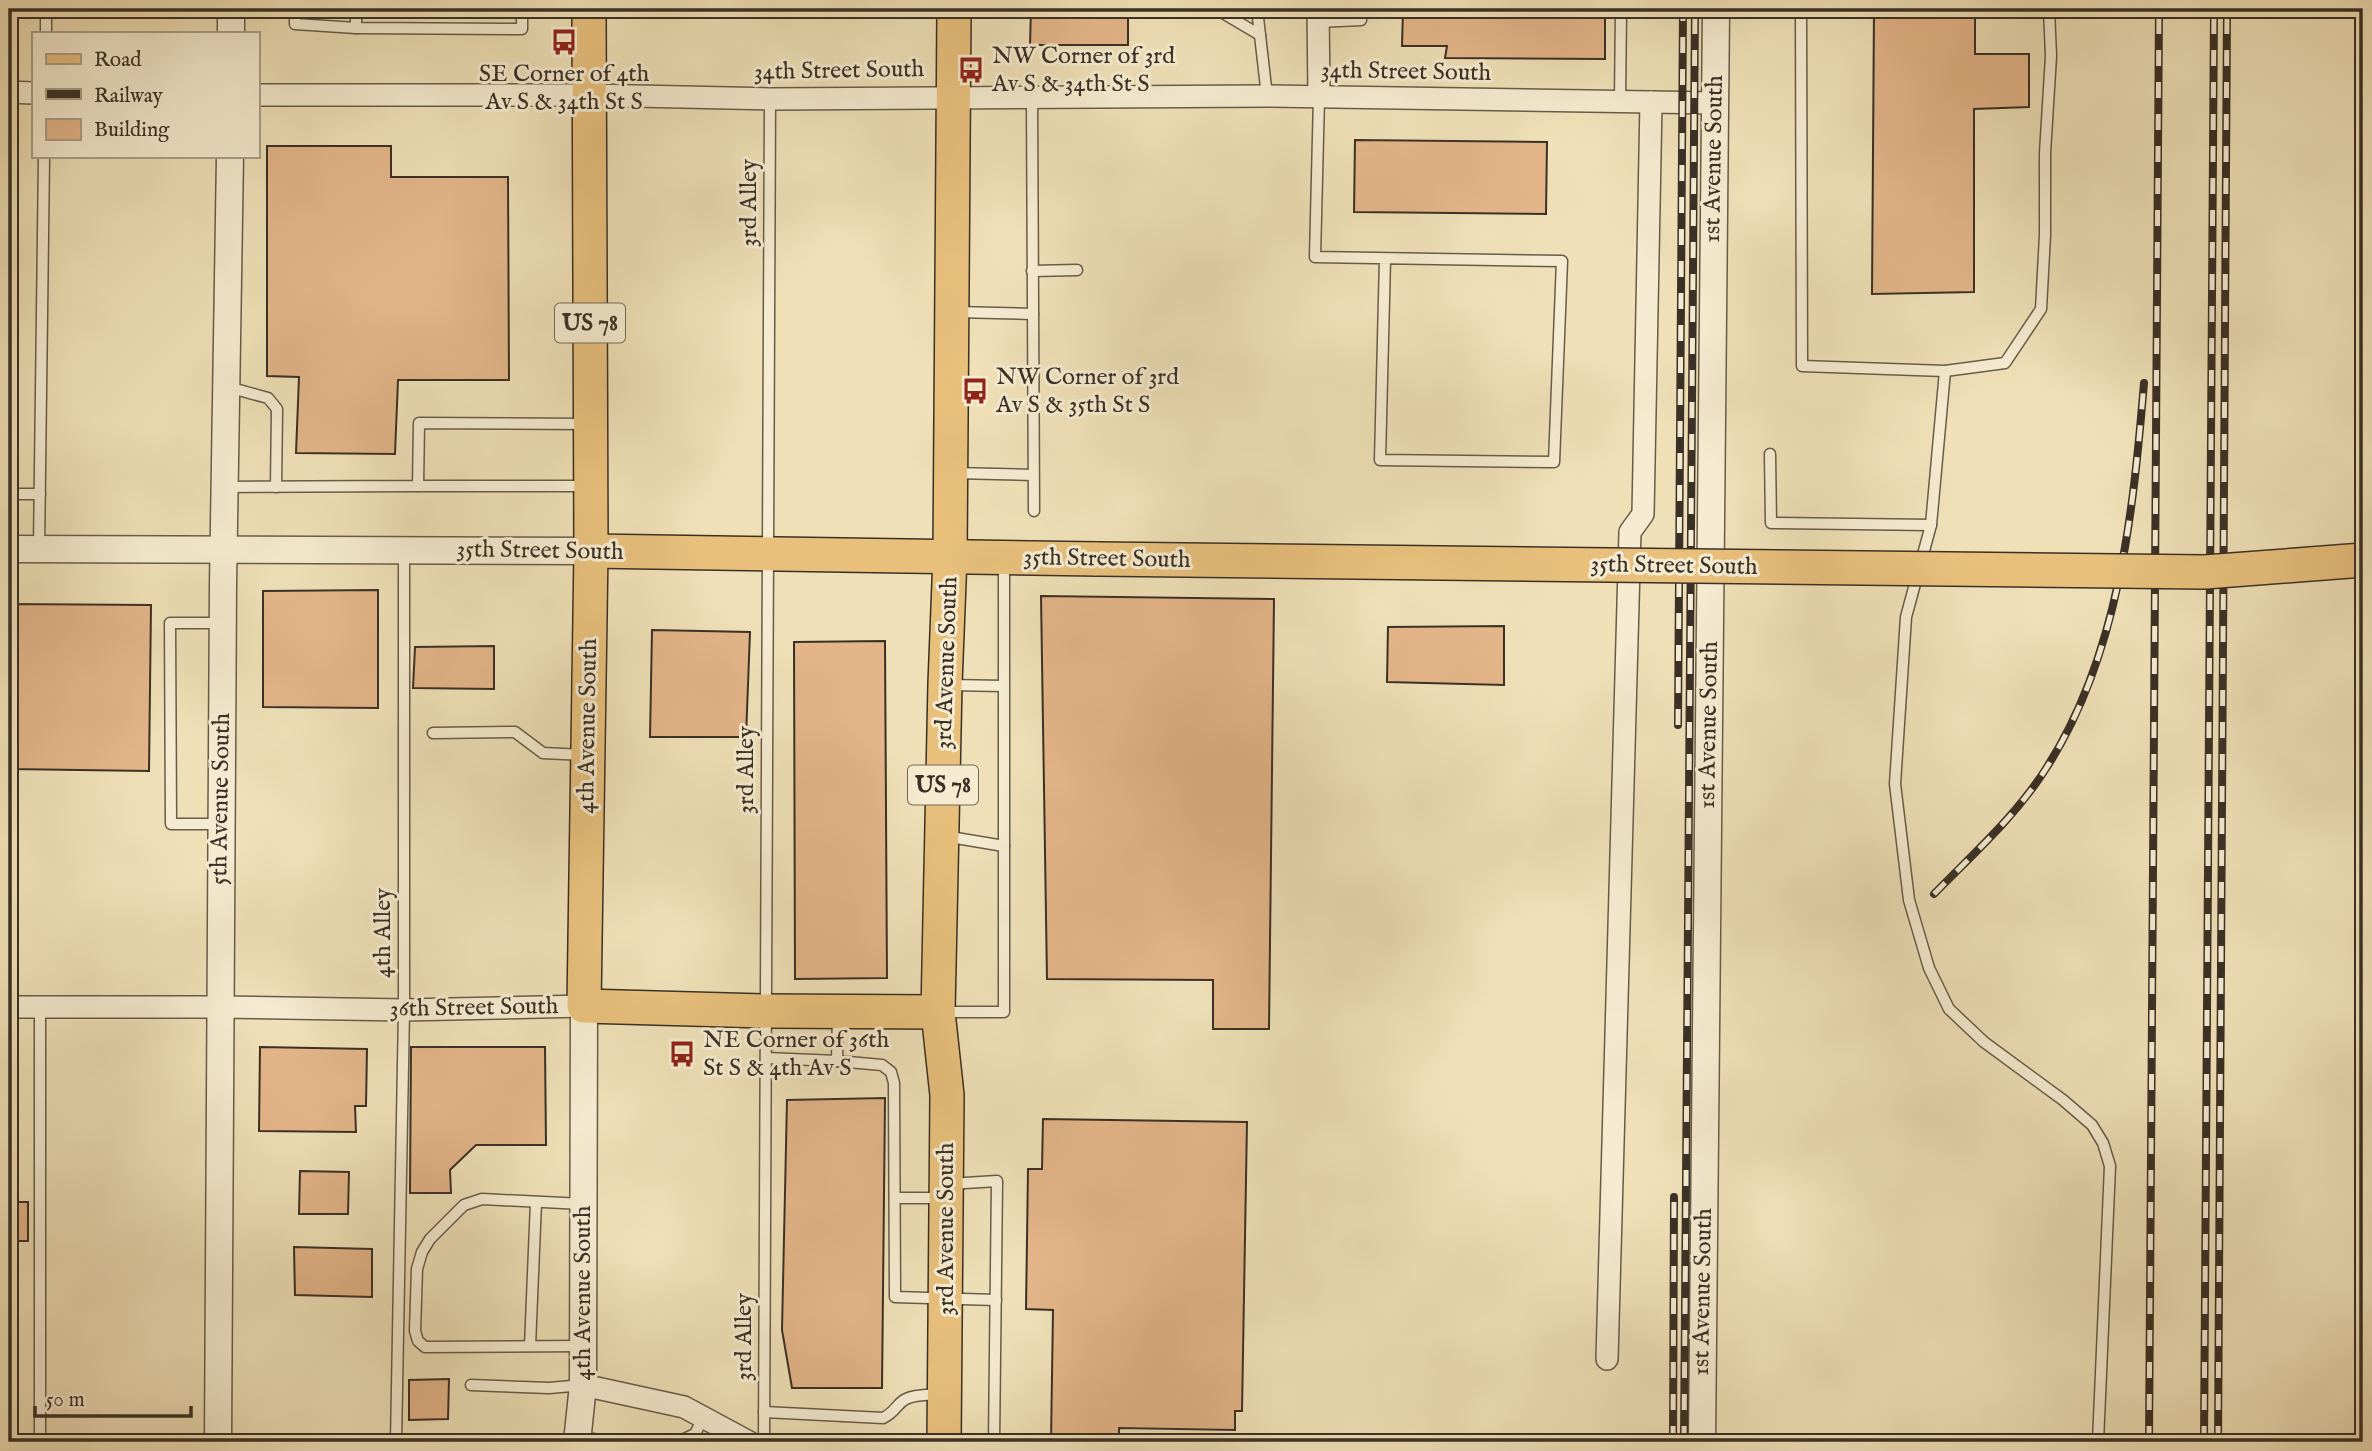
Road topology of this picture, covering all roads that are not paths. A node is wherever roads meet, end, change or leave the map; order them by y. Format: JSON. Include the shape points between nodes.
{"nodes":[{"id":1,"x":46,"y":9,"type":"edge"},
{"id":2,"x":231,"y":9,"type":"edge"},
{"id":3,"x":295,"y":9,"type":"edge"},
{"id":4,"x":356,"y":9,"type":"edge"},
{"id":5,"x":522,"y":9,"type":"edge"},
{"id":6,"x":590,"y":9,"type":"edge"},
{"id":7,"x":954,"y":9,"type":"edge"},
{"id":8,"x":1216,"y":9,"type":"edge"},
{"id":9,"x":1257,"y":9,"type":"edge"},
{"id":10,"x":1362,"y":9,"type":"edge"},
{"id":11,"x":1621,"y":9,"type":"edge"},
{"id":12,"x":1716,"y":9,"type":"edge"},
{"id":13,"x":1801,"y":9,"type":"edge"},
{"id":14,"x":2049,"y":9,"type":"edge"},
{"id":15,"x":1318,"y":15,"type":"edge"},
{"id":16,"x":356,"y":28,"type":"junction"},
{"id":17,"x":46,"y":32,"type":"edge"},
{"id":18,"x":231,"y":32,"type":"edge"},
{"id":19,"x":1259,"y":35,"type":"junction"},
{"id":20,"x":9,"y":92,"type":"edge"},
{"id":21,"x":32,"y":93,"type":"edge"},
{"id":22,"x":259,"y":94,"type":"edge"},
{"id":23,"x":589,"y":94,"type":"junction"},
{"id":24,"x":953,"y":96,"type":"junction"},
{"id":25,"x":1267,"y":96,"type":"junction"},
{"id":26,"x":1032,"y":97,"type":"junction"},
{"id":27,"x":1319,"y":97,"type":"junction"},
{"id":28,"x":770,"y":99,"type":"junction"},
{"id":29,"x":1620,"y":101,"type":"junction"},
{"id":30,"x":1651,"y":102,"type":"junction"},
{"id":31,"x":1715,"y":103,"type":"junction"},
{"id":32,"x":44,"y":158,"type":"edge"},
{"id":33,"x":230,"y":158,"type":"edge"},
{"id":34,"x":1385,"y":259,"type":"junction"},
{"id":35,"x":1077,"y":270,"type":"dead end"},
{"id":36,"x":1032,"y":271,"type":"junction"},
{"id":37,"x":952,"y":312,"type":"junction"},
{"id":38,"x":1032,"y":314,"type":"junction"},
{"id":39,"x":1945,"y":371,"type":"junction"},
{"id":40,"x":226,"y":386,"type":"junction"},
{"id":41,"x":590,"y":424,"type":"junction"},
{"id":42,"x":1770,"y":454,"type":"dead end"},
{"id":43,"x":951,"y":473,"type":"junction"},
{"id":44,"x":1033,"y":475,"type":"junction"},
{"id":45,"x":418,"y":486,"type":"junction"},
{"id":46,"x":590,"y":486,"type":"junction"},
{"id":47,"x":225,"y":487,"type":"junction"},
{"id":48,"x":276,"y":487,"type":"junction"},
{"id":49,"x":9,"y":494,"type":"edge"},
{"id":50,"x":40,"y":494,"type":"junction"},
{"id":51,"x":1034,"y":511,"type":"dead end"},
{"id":52,"x":1931,"y":525,"type":"junction"},
{"id":53,"x":224,"y":548,"type":"junction"},
{"id":54,"x":9,"y":549,"type":"edge"},
{"id":55,"x":39,"y":549,"type":"junction"},
{"id":56,"x":404,"y":550,"type":"junction"},
{"id":57,"x":591,"y":551,"type":"junction"},
{"id":58,"x":768,"y":553,"type":"junction"},
{"id":59,"x":950,"y":557,"type":"junction"},
{"id":60,"x":1004,"y":558,"type":"junction"},
{"id":61,"x":2363,"y":560,"type":"edge"},
{"id":62,"x":1629,"y":561,"type":"junction"},
{"id":63,"x":1710,"y":561,"type":"junction"},
{"id":64,"x":223,"y":623,"type":"junction"},
{"id":65,"x":945,"y":684,"type":"junction"},
{"id":66,"x":1003,"y":686,"type":"junction"},
{"id":67,"x":433,"y":733,"type":"dead end"},
{"id":68,"x":588,"y":755,"type":"junction"},
{"id":69,"x":221,"y":824,"type":"junction"},
{"id":70,"x":942,"y":836,"type":"junction"},
{"id":71,"x":1004,"y":846,"type":"junction"},
{"id":72,"x":584,"y":1006,"type":"junction"},
{"id":73,"x":9,"y":1007,"type":"edge"},
{"id":74,"x":220,"y":1007,"type":"junction"},
{"id":75,"x":40,"y":1008,"type":"junction"},
{"id":76,"x":404,"y":1010,"type":"junction"},
{"id":77,"x":766,"y":1011,"type":"junction"},
{"id":78,"x":838,"y":1012,"type":"junction"},
{"id":79,"x":939,"y":1013,"type":"junction"},
{"id":80,"x":766,"y":1058,"type":"junction"},
{"id":81,"x":837,"y":1061,"type":"junction"},
{"id":82,"x":946,"y":1191,"type":"junction"},
{"id":83,"x":895,"y":1198,"type":"junction"},
{"id":84,"x":536,"y":1202,"type":"junction"},
{"id":85,"x":583,"y":1204,"type":"junction"},
{"id":86,"x":945,"y":1299,"type":"junction"},
{"id":87,"x":996,"y":1300,"type":"junction"},
{"id":88,"x":530,"y":1346,"type":"junction"},
{"id":89,"x":583,"y":1346,"type":"junction"},
{"id":90,"x":1607,"y":1359,"type":"dead end"},
{"id":91,"x":471,"y":1385,"type":"dead end"},
{"id":92,"x":583,"y":1385,"type":"junction"},
{"id":93,"x":945,"y":1394,"type":"junction"},
{"id":94,"x":764,"y":1412,"type":"junction"},
{"id":95,"x":703,"y":1418,"type":"junction"},
{"id":96,"x":577,"y":1439,"type":"edge"},
{"id":97,"x":743,"y":1441,"type":"edge"},
{"id":98,"x":40,"y":1442,"type":"edge"},
{"id":99,"x":218,"y":1442,"type":"edge"},
{"id":100,"x":396,"y":1442,"type":"edge"},
{"id":101,"x":616,"y":1442,"type":"edge"},
{"id":102,"x":678,"y":1442,"type":"edge"},
{"id":103,"x":764,"y":1442,"type":"edge"},
{"id":104,"x":944,"y":1442,"type":"edge"},
{"id":105,"x":995,"y":1442,"type":"edge"},
{"id":106,"x":1702,"y":1442,"type":"edge"},
{"id":107,"x":2098,"y":1442,"type":"edge"}],
"edges":[{"from":1,"to":17,"type":"lane"},
{"from":2,"to":18,"type":"street"},
{"from":3,"to":16,"type":"lane","via":[[295,24]]},
{"from":4,"to":16,"type":"lane"},
{"from":5,"to":16,"type":"lane","via":[[522,29]]},
{"from":6,"to":23,"type":"main road","name":"4th Avenue South","number":"US 78"},
{"from":7,"to":24,"type":"main road","name":"3rd Avenue South","number":"US 78"},
{"from":8,"to":19,"type":"lane"},
{"from":9,"to":19,"type":"lane"},
{"from":10,"to":15,"type":"lane","via":[[1361,20]]},
{"from":11,"to":29,"type":"lane"},
{"from":12,"to":31,"type":"street","name":"1st Avenue South"},
{"from":13,"to":39,"type":"lane","via":[[1802,366]]},
{"from":14,"to":39,"type":"lane","via":[[2041,309],[2005,363]]},
{"from":15,"to":27,"type":"street"},
{"from":19,"to":25,"type":"lane"},
{"from":20,"to":21,"type":"street"},
{"from":22,"to":23,"type":"street","name":"34th Street South"},
{"from":23,"to":28,"type":"street","name":"34th Street South"},
{"from":23,"to":41,"type":"main road","name":"4th Avenue South","number":"US 78"},
{"from":24,"to":26,"type":"street","name":"34th Street South"},
{"from":24,"to":28,"type":"street","name":"34th Street South"},
{"from":24,"to":37,"type":"main road","name":"3rd Avenue South","number":"US 78"},
{"from":25,"to":26,"type":"street","name":"34th Street South"},
{"from":25,"to":27,"type":"street","name":"34th Street South"},
{"from":26,"to":36,"type":"lane"},
{"from":27,"to":29,"type":"street","name":"34th Street South"},
{"from":27,"to":34,"type":"lane","via":[[1315,257]]},
{"from":28,"to":58,"type":"lane","name":"3rd Alley"},
{"from":29,"to":30,"type":"street","name":"34th Street South"},
{"from":30,"to":31,"type":"street","name":"34th Street South"},
{"from":30,"to":62,"type":"street","via":[[1643,514],[1630,532]]},
{"from":31,"to":63,"type":"street","name":"1st Avenue South"},
{"from":32,"to":50,"type":"lane"},
{"from":33,"to":40,"type":"street","name":"5th Avenue South"},
{"from":34,"to":34,"type":"lane","via":[[1562,261],[1554,462],[1380,460]]},
{"from":35,"to":36,"type":"lane"},
{"from":36,"to":38,"type":"lane"},
{"from":37,"to":38,"type":"lane"},
{"from":37,"to":43,"type":"main road","name":"3rd Avenue South","number":"US 78"},
{"from":38,"to":44,"type":"lane"},
{"from":39,"to":52,"type":"lane"},
{"from":40,"to":47,"type":"street","name":"5th Avenue South"},
{"from":40,"to":48,"type":"lane","via":[[268,398],[276,409]]},
{"from":41,"to":45,"type":"lane","via":[[419,423]]},
{"from":41,"to":46,"type":"main road","name":"4th Avenue South","number":"US 78"},
{"from":42,"to":52,"type":"lane","via":[[1771,523]]},
{"from":43,"to":44,"type":"lane"},
{"from":43,"to":59,"type":"main road","name":"3rd Avenue South","number":"US 78"},
{"from":44,"to":51,"type":"lane"},
{"from":45,"to":46,"type":"lane"},
{"from":45,"to":48,"type":"lane"},
{"from":46,"to":57,"type":"main road","name":"4th Avenue South","number":"US 78"},
{"from":47,"to":48,"type":"lane"},
{"from":47,"to":53,"type":"street","name":"5th Avenue South"},
{"from":49,"to":50,"type":"lane"},
{"from":50,"to":55,"type":"lane"},
{"from":52,"to":107,"type":"lane","via":[[1906,617],[1895,783],[1909,900],[1929,968],[1949,1009],[1984,1042],[2092,1125],[2103,1143],[2110,1167]]},
{"from":53,"to":55,"type":"street","name":"35th Street South"},
{"from":53,"to":56,"type":"street","name":"35th Street South"},
{"from":53,"to":64,"type":"street","name":"5th Avenue South"},
{"from":54,"to":55,"type":"street","name":"35th Street South"},
{"from":56,"to":57,"type":"street","name":"35th Street South"},
{"from":56,"to":76,"type":"lane","name":"4th Alley"},
{"from":57,"to":58,"type":"main road","name":"35th Street South"},
{"from":57,"to":68,"type":"main road","name":"4th Avenue South","number":"US 78"},
{"from":58,"to":59,"type":"main road","name":"35th Street South"},
{"from":58,"to":77,"type":"lane","name":"3rd Alley"},
{"from":59,"to":60,"type":"main road","name":"35th Street South"},
{"from":59,"to":65,"type":"main road","name":"3rd Avenue South","number":"US 78"},
{"from":60,"to":61,"type":"main road","name":"35th Street South","bridge":true,"via":[[2205,572]]},
{"from":60,"to":66,"type":"lane"},
{"from":62,"to":63,"type":"lane"},
{"from":62,"to":90,"type":"street"},
{"from":63,"to":106,"type":"street","name":"1st Avenue South"},
{"from":64,"to":69,"type":"street","name":"5th Avenue South"},
{"from":64,"to":69,"type":"lane","via":[[170,623],[171,824]]},
{"from":65,"to":66,"type":"lane"},
{"from":65,"to":70,"type":"main road","name":"3rd Avenue South","number":"US 78"},
{"from":66,"to":71,"type":"lane"},
{"from":67,"to":68,"type":"lane","via":[[515,732],[543,753]]},
{"from":68,"to":72,"type":"main road","name":"4th Avenue South","number":"US 78"},
{"from":69,"to":74,"type":"street","name":"5th Avenue South"},
{"from":70,"to":71,"type":"lane"},
{"from":70,"to":79,"type":"main road","name":"3rd Avenue South","number":"US 78"},
{"from":71,"to":79,"type":"lane","via":[[1004,1012]]},
{"from":72,"to":76,"type":"street","name":"36th Street South"},
{"from":72,"to":77,"type":"main road","name":"36th Street South"},
{"from":72,"to":85,"type":"street","name":"4th Avenue South"},
{"from":73,"to":75,"type":"street","name":"36th Street South"},
{"from":74,"to":75,"type":"street","name":"36th Street South"},
{"from":74,"to":76,"type":"street","name":"36th Street South"},
{"from":74,"to":99,"type":"street","name":"5th Avenue South"},
{"from":75,"to":98,"type":"lane"},
{"from":76,"to":100,"type":"lane","name":"4th Alley"},
{"from":77,"to":78,"type":"main road","name":"36th Street South"},
{"from":77,"to":80,"type":"lane","name":"3rd Alley"},
{"from":78,"to":79,"type":"main road","name":"36th Street South"},
{"from":78,"to":81,"type":"lane"},
{"from":79,"to":82,"type":"main road","name":"3rd Avenue South","number":"US 78","via":[[947,1095]]},
{"from":80,"to":81,"type":"lane"},
{"from":80,"to":94,"type":"lane","name":"3rd Alley"},
{"from":81,"to":83,"type":"lane","via":[[882,1065],[891,1072]]},
{"from":82,"to":83,"type":"lane"},
{"from":82,"to":86,"type":"main road","name":"3rd Avenue South","number":"US 78"},
{"from":82,"to":87,"type":"lane","via":[[997,1181]]},
{"from":83,"to":86,"type":"lane","via":[[895,1297]]},
{"from":84,"to":85,"type":"lane"},
{"from":84,"to":88,"type":"lane"},
{"from":84,"to":88,"type":"lane","via":[[482,1199],[464,1205],[430,1239],[417,1269],[415,1331],[425,1347]]},
{"from":85,"to":89,"type":"street","name":"4th Avenue South"},
{"from":86,"to":87,"type":"lane"},
{"from":86,"to":93,"type":"main road","name":"3rd Avenue South","number":"US 78"},
{"from":87,"to":105,"type":"lane"},
{"from":88,"to":89,"type":"lane"},
{"from":89,"to":92,"type":"street","name":"4th Avenue South"},
{"from":91,"to":92,"type":"lane"},
{"from":92,"to":95,"type":"street","via":[[684,1407]]},
{"from":92,"to":96,"type":"street","name":"4th Avenue South"},
{"from":93,"to":94,"type":"lane","via":[[908,1397],[883,1418]]},
{"from":93,"to":104,"type":"main road","name":"3rd Avenue South","number":"US 78"},
{"from":94,"to":103,"type":"lane","name":"3rd Alley"},
{"from":95,"to":97,"type":"street"},
{"from":95,"to":102,"type":"lane","via":[[695,1434]]},
{"from":96,"to":101,"type":"lane"}]}
